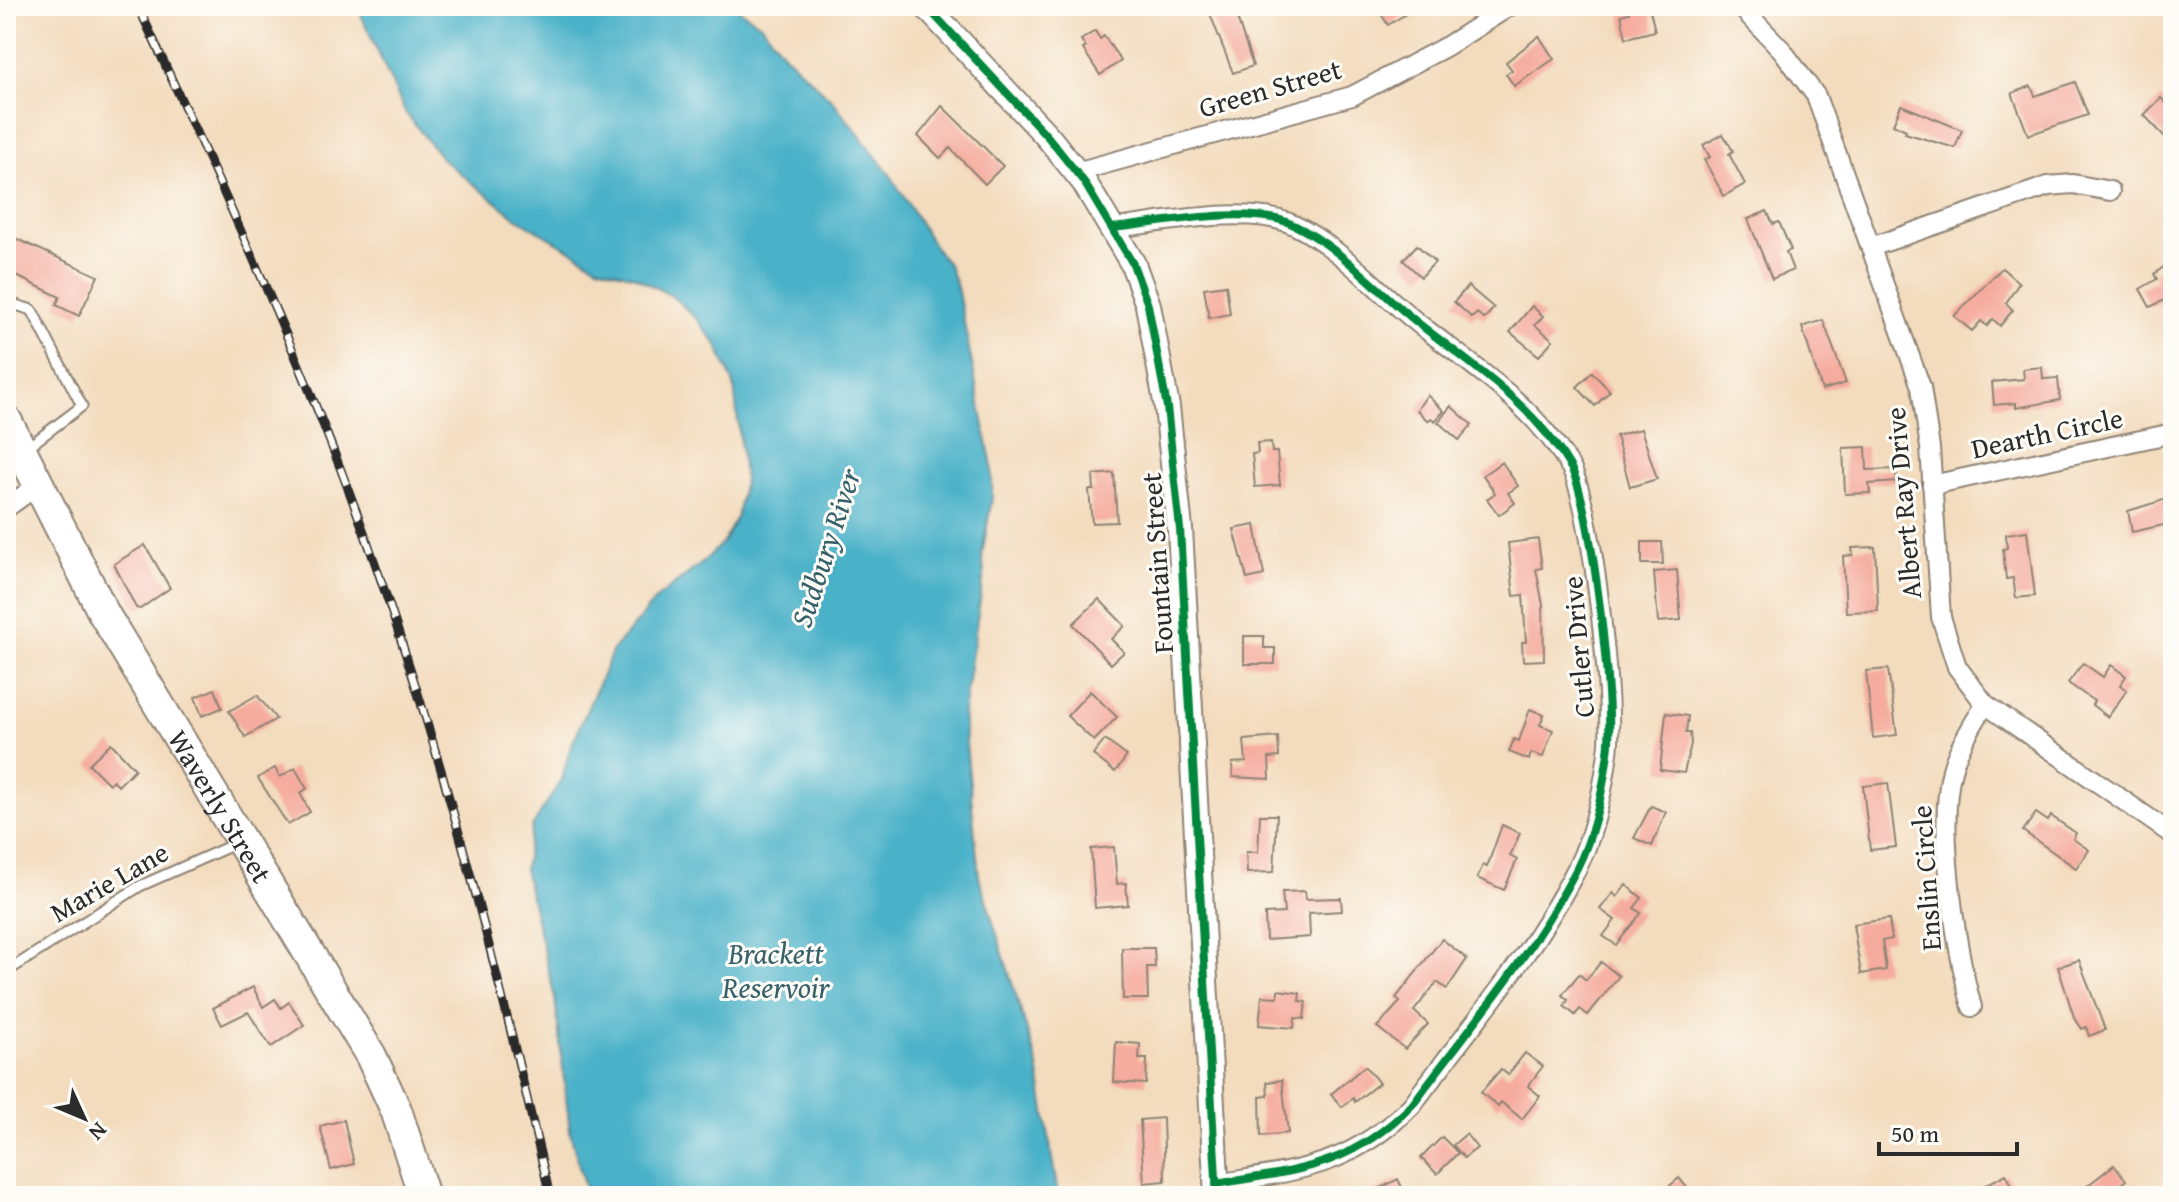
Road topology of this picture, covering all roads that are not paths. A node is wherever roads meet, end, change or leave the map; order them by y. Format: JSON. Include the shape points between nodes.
{"nodes":[{"id":1,"x":926,"y":6,"type":"edge"},
{"id":2,"x":1510,"y":6,"type":"edge"},
{"id":3,"x":1740,"y":6,"type":"edge"},
{"id":4,"x":1076,"y":172,"type":"junction"},
{"id":5,"x":2110,"y":191,"type":"dead end"},
{"id":6,"x":1113,"y":228,"type":"junction"},
{"id":7,"x":1871,"y":247,"type":"junction"},
{"id":8,"x":6,"y":302,"type":"edge"},
{"id":9,"x":6,"y":420,"type":"edge"},
{"id":10,"x":2173,"y":433,"type":"edge"},
{"id":11,"x":21,"y":452,"type":"junction"},
{"id":12,"x":38,"y":485,"type":"junction"},
{"id":13,"x":1932,"y":485,"type":"junction"},
{"id":14,"x":6,"y":508,"type":"edge"},
{"id":15,"x":1985,"y":704,"type":"junction"},
{"id":16,"x":2173,"y":835,"type":"edge"},
{"id":17,"x":240,"y":841,"type":"junction"},
{"id":18,"x":6,"y":972,"type":"edge"},
{"id":19,"x":1972,"y":1007,"type":"dead end"},
{"id":20,"x":1217,"y":1190,"type":"edge"},
{"id":21,"x":424,"y":1196,"type":"edge"}],
"edges":[{"from":1,"to":4,"type":"street","name":"Fountain Street"},
{"from":2,"to":4,"type":"street","name":"Green Street","via":[[1352,96]]},
{"from":3,"to":7,"type":"street","name":"Albert Ray Drive","via":[[1816,96]]},
{"from":4,"to":6,"type":"street","name":"Fountain Street"},
{"from":5,"to":7,"type":"street","via":[[2073,184],[2048,186]]},
{"from":6,"to":20,"type":"street","name":"Fountain Street","via":[[1148,305],[1172,453]]},
{"from":6,"to":20,"type":"street","name":"Cutler Drive","via":[[1215,218],[1291,224],[1326,245],[1512,395],[1573,472],[1592,553],[1603,639],[1609,750],[1595,816],[1578,867],[1534,939],[1412,1105],[1389,1128],[1342,1158]]},
{"from":7,"to":13,"type":"street","name":"Albert Ray Drive","via":[[1921,387]]},
{"from":8,"to":11,"type":"lane","via":[[32,310],[82,406]]},
{"from":9,"to":11,"type":"main road","name":"Waverly Street"},
{"from":10,"to":13,"type":"street","name":"Dearth Circle"},
{"from":11,"to":12,"type":"main road","name":"Waverly Street"},
{"from":12,"to":14,"type":"street"},
{"from":12,"to":17,"type":"main road","name":"Waverly Street","via":[[104,614]]},
{"from":13,"to":15,"type":"street","name":"Albert Ray Drive","via":[[1947,644]]},
{"from":15,"to":16,"type":"street","name":"Albert Ray Drive"},
{"from":15,"to":19,"type":"street","name":"Enslin Circle","via":[[1952,766],[1947,795],[1959,962]]},
{"from":17,"to":18,"type":"lane","name":"Marie Lane","via":[[140,886]]},
{"from":17,"to":21,"type":"main road","name":"Waverly Street","via":[[371,1056],[396,1110]]}]}
